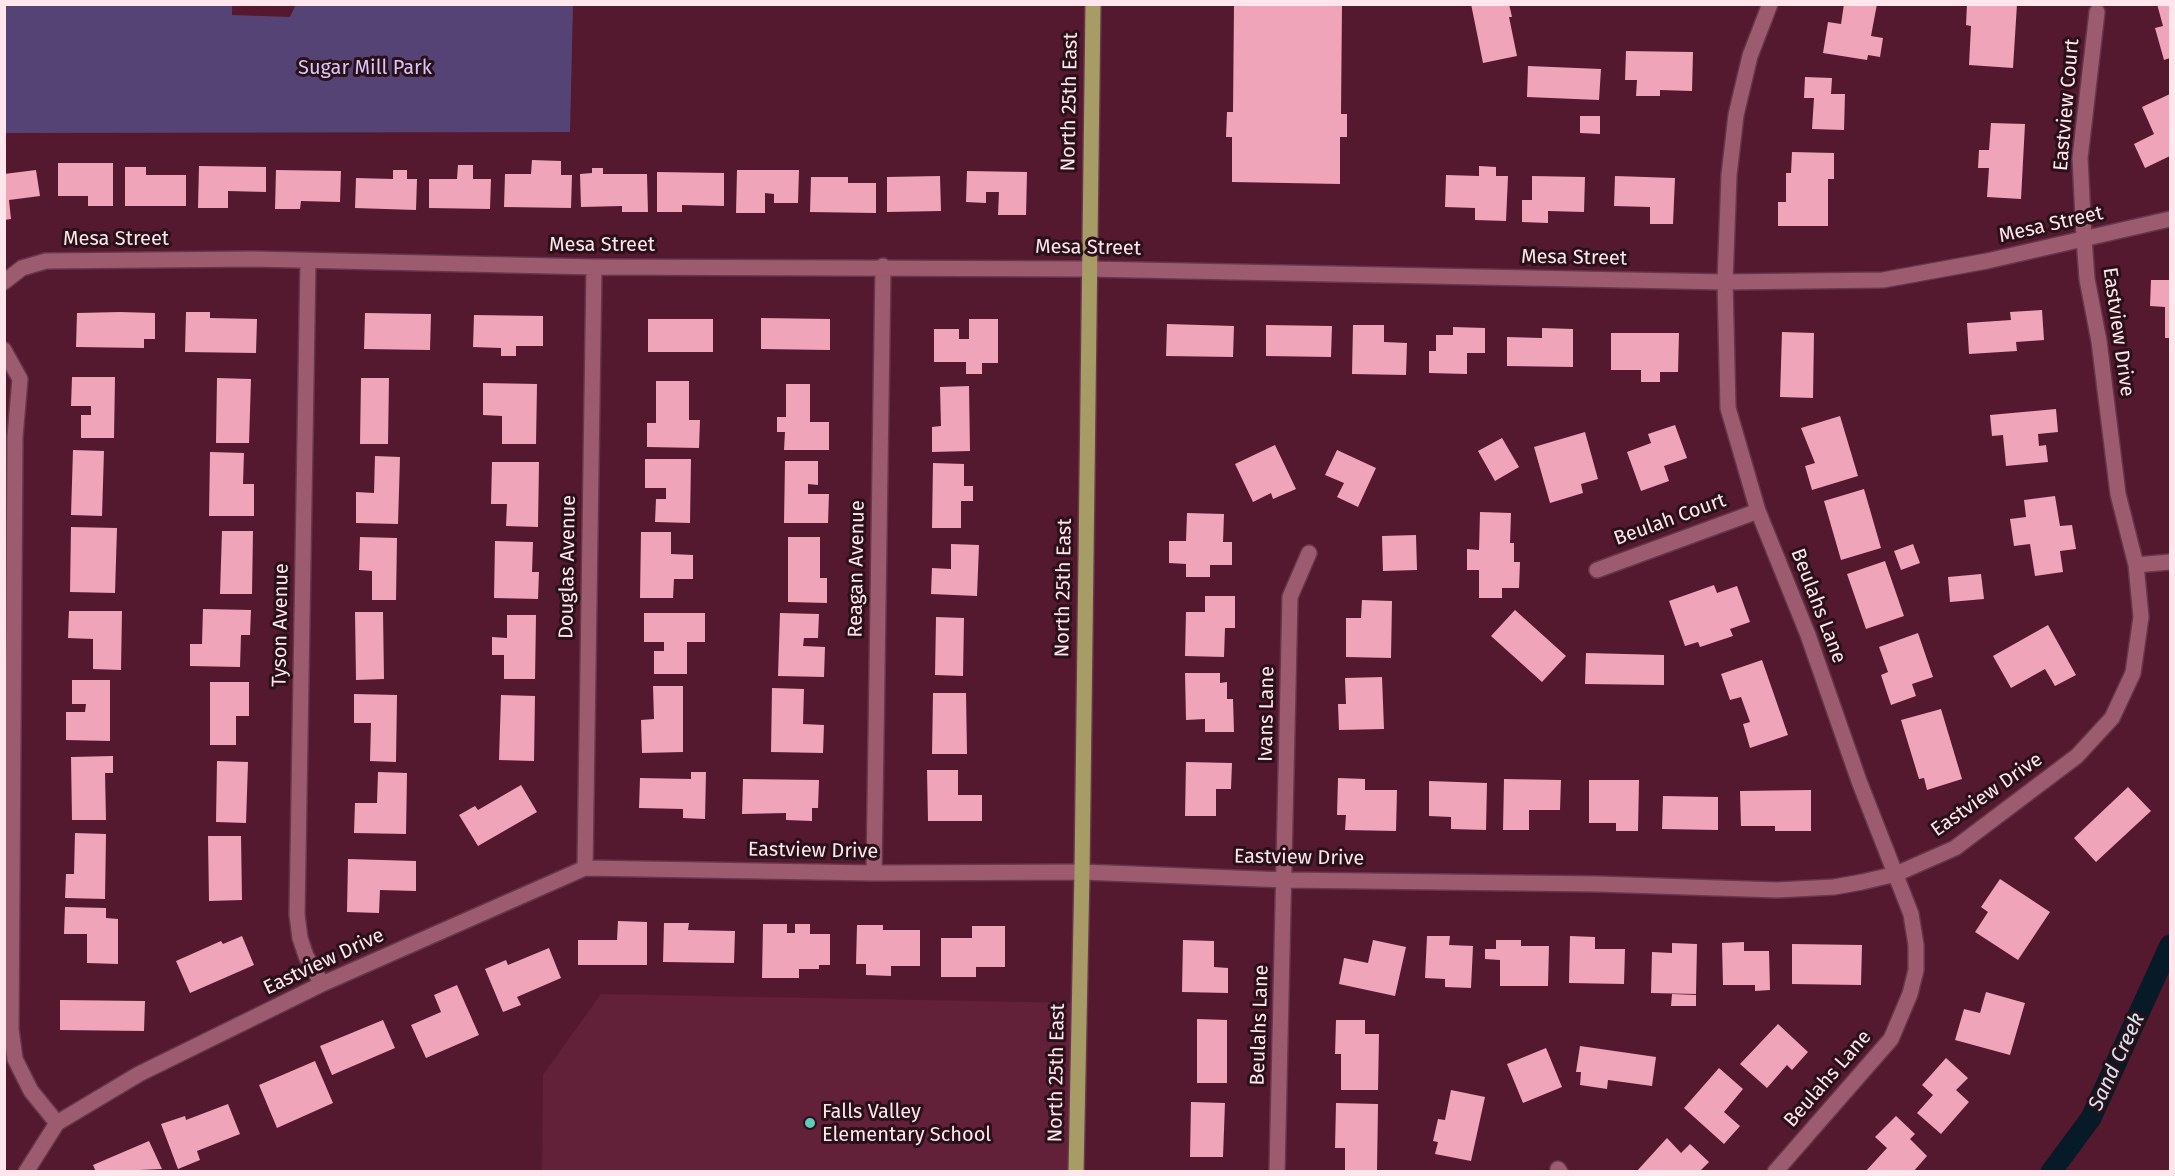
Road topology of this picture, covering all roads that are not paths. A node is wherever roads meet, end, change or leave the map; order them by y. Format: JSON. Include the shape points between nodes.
{"nodes":[{"id":1,"x":1093,"y":4,"type":"edge"},
{"id":2,"x":1770,"y":4,"type":"edge"},
{"id":3,"x":2097,"y":12,"type":"dead end"},
{"id":4,"x":2170,"y":219,"type":"edge"},
{"id":5,"x":2084,"y":238,"type":"junction"},
{"id":6,"x":308,"y":261,"type":"junction"},
{"id":7,"x":883,"y":266,"type":"junction"},
{"id":8,"x":594,"y":267,"type":"junction"},
{"id":9,"x":1088,"y":269,"type":"junction"},
{"id":10,"x":4,"y":282,"type":"edge"},
{"id":11,"x":1725,"y":282,"type":"junction"},
{"id":12,"x":4,"y":350,"type":"edge"},
{"id":13,"x":1758,"y":511,"type":"junction"},
{"id":14,"x":1309,"y":553,"type":"dead end"},
{"id":15,"x":2170,"y":562,"type":"edge"},
{"id":16,"x":2136,"y":565,"type":"junction"},
{"id":17,"x":1597,"y":570,"type":"dead end"},
{"id":18,"x":585,"y":868,"type":"junction"},
{"id":19,"x":1082,"y":872,"type":"junction"},
{"id":20,"x":874,"y":873,"type":"junction"},
{"id":21,"x":1896,"y":874,"type":"junction"},
{"id":22,"x":1286,"y":880,"type":"junction"},
{"id":23,"x":322,"y":984,"type":"junction"},
{"id":24,"x":57,"y":1123,"type":"junction"},
{"id":25,"x":26,"y":1172,"type":"edge"},
{"id":26,"x":1076,"y":1172,"type":"edge"},
{"id":27,"x":1277,"y":1172,"type":"edge"},
{"id":28,"x":1774,"y":1172,"type":"edge"}],
"edges":[{"from":1,"to":9,"type":"main road","name":"North 25th East"},
{"from":2,"to":11,"type":"street","name":"Beulahs Lane","via":[[1750,56],[1736,115],[1729,175]]},
{"from":3,"to":5,"type":"street","name":"Eastview Court","via":[[2080,158]]},
{"from":4,"to":5,"type":"street","name":"Mesa Street"},
{"from":5,"to":11,"type":"street","name":"Mesa Street","via":[[1883,280]]},
{"from":5,"to":16,"type":"street","name":"Eastview Drive","via":[[2118,494]]},
{"from":6,"to":8,"type":"street","name":"Mesa Street"},
{"from":6,"to":10,"type":"street","name":"Mesa Street","via":[[46,261],[22,268]]},
{"from":6,"to":23,"type":"street","name":"Tyson Avenue","via":[[297,915],[306,956]]},
{"from":7,"to":8,"type":"street","name":"Mesa Street"},
{"from":7,"to":9,"type":"street","name":"Mesa Street"},
{"from":7,"to":20,"type":"street","name":"Reagan Avenue"},
{"from":8,"to":18,"type":"street","name":"Douglas Avenue"},
{"from":9,"to":11,"type":"street","name":"Mesa Street"},
{"from":9,"to":19,"type":"main road","name":"North 25th East"},
{"from":11,"to":13,"type":"street","name":"Beulahs Lane","via":[[1728,408]]},
{"from":12,"to":24,"type":"street","via":[[20,379],[15,437],[11,1029],[15,1059],[31,1091]]},
{"from":13,"to":17,"type":"street","name":"Beulah Court"},
{"from":13,"to":21,"type":"street","name":"Beulahs Lane"},
{"from":14,"to":22,"type":"street","name":"Ivans Lane","via":[[1290,597]]},
{"from":15,"to":16,"type":"street"},
{"from":16,"to":21,"type":"street","name":"Eastview Drive","via":[[2141,617],[2133,673],[2112,718],[2077,756],[1955,848]]},
{"from":18,"to":20,"type":"street","name":"Eastview Drive"},
{"from":18,"to":23,"type":"street","name":"Eastview Drive"},
{"from":19,"to":20,"type":"street","name":"Eastview Drive"},
{"from":19,"to":22,"type":"street","name":"Eastview Drive"},
{"from":19,"to":26,"type":"main road","name":"North 25th East"},
{"from":21,"to":22,"type":"street","name":"Eastview Drive","via":[[1834,887],[1777,890]]},
{"from":21,"to":28,"type":"street","name":"Beulahs Lane","via":[[1911,914],[1916,945],[1916,970],[1910,994],[1891,1039]]},
{"from":22,"to":27,"type":"street","name":"Beulahs Lane"},
{"from":23,"to":24,"type":"street","name":"Eastview Drive","via":[[139,1074]]},
{"from":24,"to":25,"type":"street","name":"Eastview Drive"}]}
